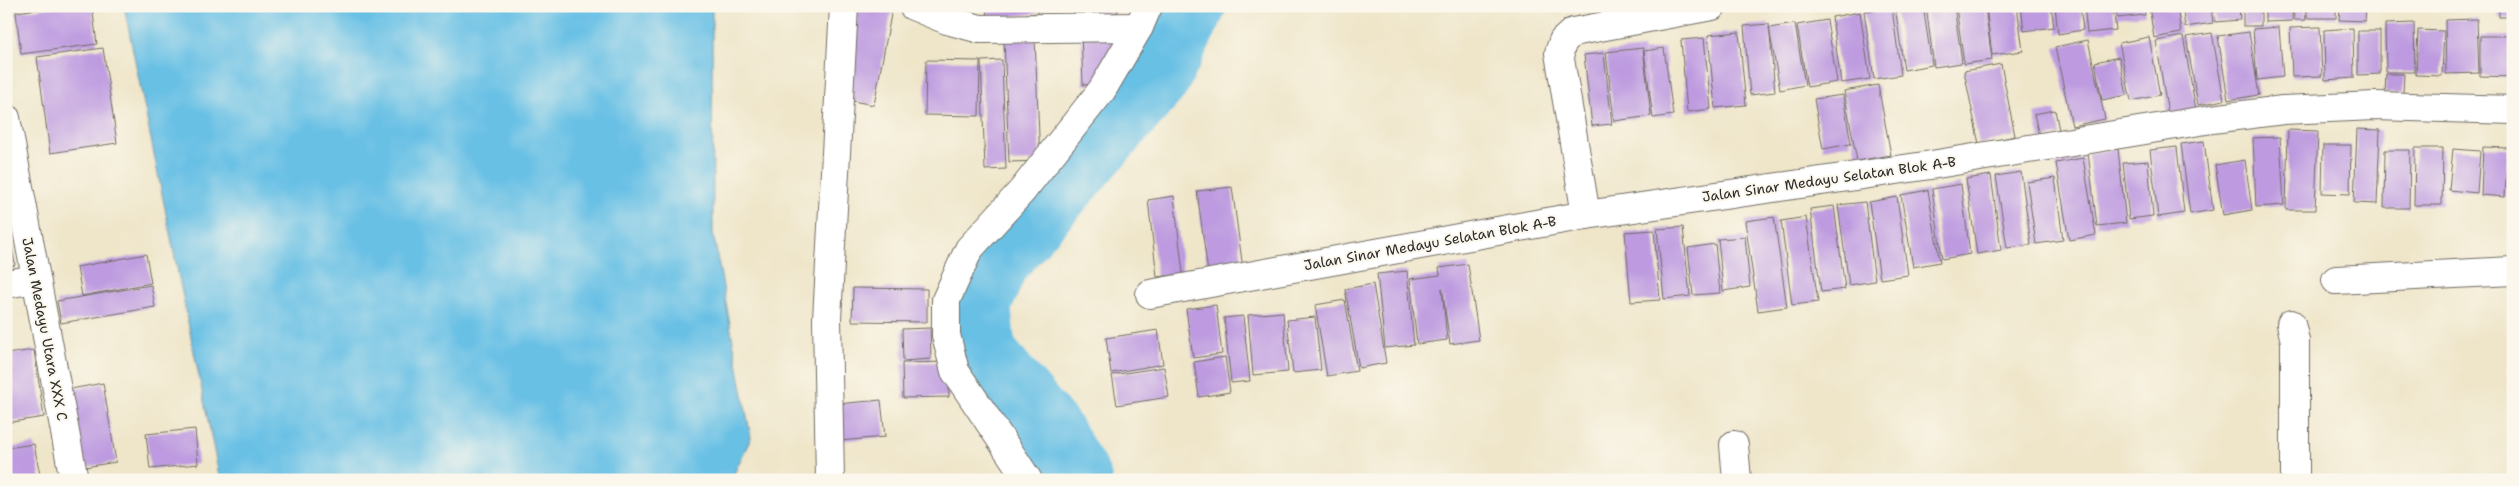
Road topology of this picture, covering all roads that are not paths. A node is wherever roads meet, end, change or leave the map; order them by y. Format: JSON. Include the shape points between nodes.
{"nodes":[{"id":1,"x":844,"y":6,"type":"edge"},
{"id":2,"x":913,"y":6,"type":"edge"},
{"id":3,"x":1712,"y":6,"type":"edge"},
{"id":4,"x":1144,"y":16,"type":"edge"},
{"id":5,"x":2513,"y":110,"type":"edge"},
{"id":6,"x":6,"y":118,"type":"edge"},
{"id":7,"x":1586,"y":215,"type":"junction"},
{"id":8,"x":2513,"y":271,"type":"edge"},
{"id":9,"x":36,"y":279,"type":"junction"},
{"id":10,"x":2336,"y":280,"type":"dead end"},
{"id":11,"x":6,"y":284,"type":"edge"},
{"id":12,"x":1150,"y":294,"type":"dead end"},
{"id":13,"x":2291,"y":324,"type":"dead end"},
{"id":14,"x":1734,"y":445,"type":"dead end"},
{"id":15,"x":74,"y":480,"type":"edge"},
{"id":16,"x":830,"y":480,"type":"edge"},
{"id":17,"x":1028,"y":480,"type":"edge"},
{"id":18,"x":1737,"y":480,"type":"edge"},
{"id":19,"x":2295,"y":480,"type":"edge"}],
"edges":[{"from":1,"to":16,"type":"street","via":[[827,319]]},
{"from":2,"to":4,"type":"street","via":[[980,29]]},
{"from":3,"to":7,"type":"street","via":[[1573,32],[1561,45],[1560,59]]},
{"from":4,"to":17,"type":"street","via":[[1102,90],[1022,191],[969,249],[946,300],[946,335],[955,371]]},
{"from":5,"to":7,"type":"street","name":"Jalan Sinar Medayu Selatan Blok A-B","via":[[2375,106],[2283,110]]},
{"from":6,"to":9,"type":"street","name":"Jalan Medayu Utara XXX C"},
{"from":7,"to":12,"type":"street","name":"Jalan Sinar Medayu Selatan Blok A-B"},
{"from":8,"to":10,"type":"street"},
{"from":9,"to":11,"type":"street"},
{"from":9,"to":15,"type":"street","name":"Jalan Medayu Utara XXX C"},
{"from":13,"to":19,"type":"street","via":[[2295,341]]},
{"from":14,"to":18,"type":"street"}]}
